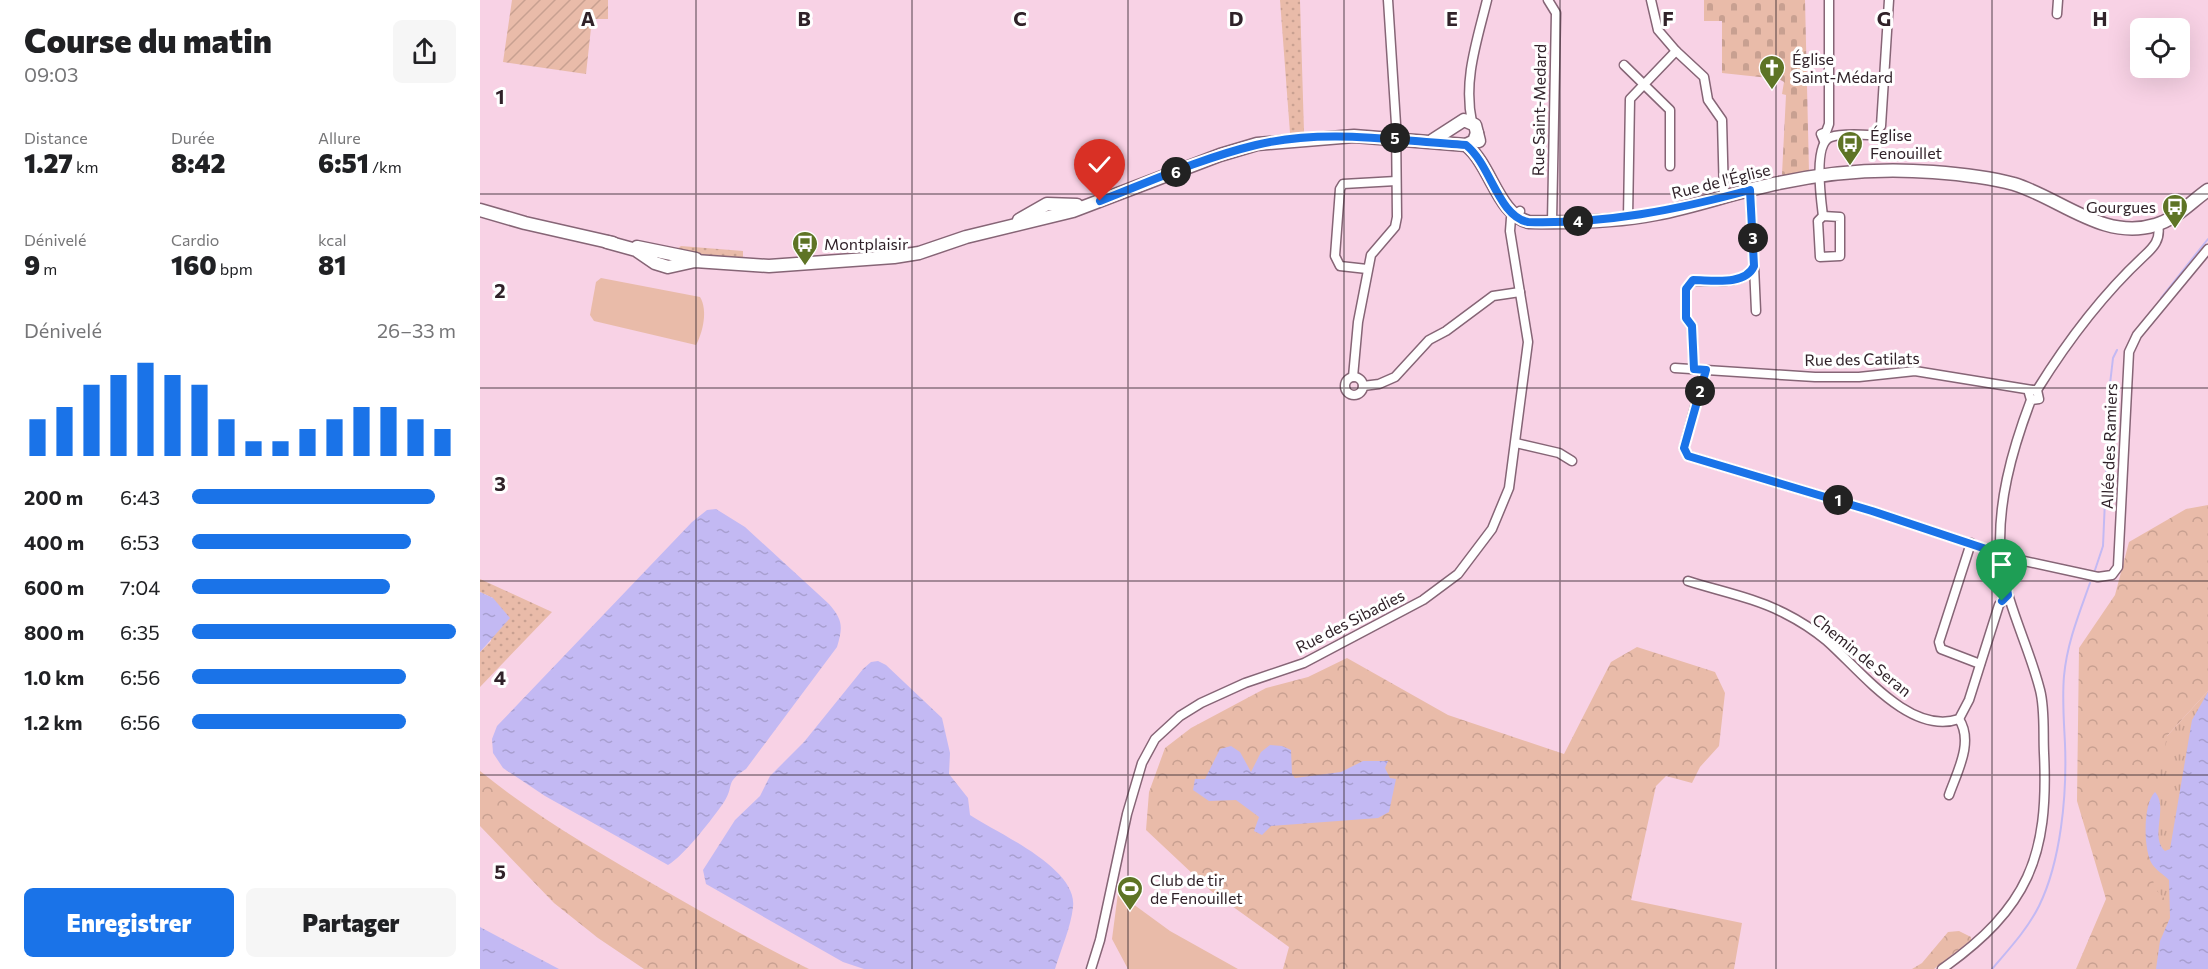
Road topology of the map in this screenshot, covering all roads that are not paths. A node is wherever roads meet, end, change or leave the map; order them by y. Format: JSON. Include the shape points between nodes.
{"nodes":[{"id":1,"x":1388,"y":0,"type":"edge"},
{"id":2,"x":1487,"y":0,"type":"edge"},
{"id":3,"x":1548,"y":0,"type":"edge"},
{"id":4,"x":1651,"y":0,"type":"edge"},
{"id":5,"x":1829,"y":0,"type":"edge"},
{"id":6,"x":1889,"y":0,"type":"edge"},
{"id":7,"x":2058,"y":0,"type":"edge"},
{"id":8,"x":2057,"y":14,"type":"dead end"},
{"id":9,"x":1676,"y":51,"type":"junction"},
{"id":10,"x":1624,"y":65,"type":"dead end"},
{"id":11,"x":1644,"y":84,"type":"junction"},
{"id":12,"x":1468,"y":102,"type":"junction"},
{"id":13,"x":1454,"y":126,"type":"junction"},
{"id":14,"x":1475,"y":128,"type":"junction"},
{"id":15,"x":1396,"y":138,"type":"junction"},
{"id":16,"x":1432,"y":141,"type":"junction"},
{"id":17,"x":1824,"y":141,"type":"junction"},
{"id":18,"x":1461,"y":144,"type":"junction"},
{"id":19,"x":1670,"y":166,"type":"dead end"},
{"id":20,"x":1820,"y":175,"type":"junction"},
{"id":21,"x":1396,"y":181,"type":"junction"},
{"id":22,"x":1750,"y":190,"type":"junction"},
{"id":23,"x":2208,"y":190,"type":"edge"},
{"id":24,"x":1724,"y":197,"type":"junction"},
{"id":25,"x":480,"y":210,"type":"edge"},
{"id":26,"x":1517,"y":215,"type":"junction"},
{"id":27,"x":1823,"y":216,"type":"junction"},
{"id":28,"x":1552,"y":217,"type":"junction"},
{"id":29,"x":1628,"y":218,"type":"junction"},
{"id":30,"x":2158,"y":225,"type":"junction"},
{"id":31,"x":2208,"y":249,"type":"edge"},
{"id":32,"x":1754,"y":266,"type":"junction"},
{"id":33,"x":1367,"y":269,"type":"junction"},
{"id":34,"x":1520,"y":292,"type":"junction"},
{"id":35,"x":1756,"y":311,"type":"dead end"},
{"id":36,"x":1675,"y":368,"type":"dead end"},
{"id":37,"x":1694,"y":369,"type":"junction"},
{"id":38,"x":1706,"y":370,"type":"junction"},
{"id":39,"x":1353,"y":377,"type":"junction"},
{"id":40,"x":1363,"y":386,"type":"junction"},
{"id":41,"x":2032,"y":394,"type":"junction"},
{"id":42,"x":1516,"y":443,"type":"junction"},
{"id":43,"x":1572,"y":461,"type":"dead end"},
{"id":44,"x":1971,"y":543,"type":"junction"},
{"id":45,"x":2000,"y":544,"type":"junction"},
{"id":46,"x":2001,"y":558,"type":"junction"},
{"id":47,"x":1688,"y":581,"type":"dead end"},
{"id":48,"x":2008,"y":595,"type":"junction"},
{"id":49,"x":1980,"y":664,"type":"junction"},
{"id":50,"x":1959,"y":719,"type":"junction"},
{"id":51,"x":1949,"y":795,"type":"dead end"},
{"id":52,"x":1091,"y":969,"type":"edge"},
{"id":53,"x":1942,"y":969,"type":"edge"}],
"edges":[{"from":1,"to":15,"type":"street"},
{"from":2,"to":12,"type":"street","via":[[1473,56]]},
{"from":3,"to":28,"type":"street","name":"Rue Saint-Medard","via":[[1556,13]]},
{"from":4,"to":9,"type":"street","via":[[1658,30]]},
{"from":5,"to":17,"type":"street","via":[[1829,124],[1821,135]]},
{"from":6,"to":17,"type":"street","via":[[1881,126],[1872,135],[1832,136]]},
{"from":7,"to":8,"type":"street"},
{"from":9,"to":11,"type":"street"},
{"from":9,"to":24,"type":"street","via":[[1704,77],[1708,100],[1722,120]]},
{"from":10,"to":11,"type":"street"},
{"from":11,"to":19,"type":"street","via":[[1670,110]]},
{"from":11,"to":29,"type":"street","via":[[1630,99],[1628,109]]},
{"from":12,"to":13,"type":"street"},
{"from":12,"to":14,"type":"street"},
{"from":13,"to":14,"type":"main road","via":[[1464,120]]},
{"from":13,"to":16,"type":"main road"},
{"from":13,"to":18,"type":"main road","via":[[1452,136]]},
{"from":14,"to":18,"type":"main road","via":[[1474,141]]},
{"from":14,"to":26,"type":"main road"},
{"from":15,"to":16,"type":"main road"},
{"from":15,"to":21,"type":"street"},
{"from":15,"to":25,"type":"main road","via":[[1354,136],[1257,144],[1072,211],[894,257],[769,266],[688,262],[668,267],[654,263],[636,250]]},
{"from":16,"to":18,"type":"main road"},
{"from":17,"to":20,"type":"street"},
{"from":18,"to":26,"type":"main road","via":[[1479,157]]},
{"from":20,"to":22,"type":"main road","name":"Rue de l'Église"},
{"from":20,"to":27,"type":"street"},
{"from":20,"to":30,"type":"main road","name":"Rue de l'Église","via":[[1891,171],[1975,177],[2016,185],[2099,222],[2134,228]]},
{"from":21,"to":33,"type":"street","via":[[1395,227],[1376,246]]},
{"from":21,"to":33,"type":"street","via":[[1350,182],[1340,189],[1335,256],[1340,266]]},
{"from":22,"to":24,"type":"main road","name":"Rue de l'Église"},
{"from":22,"to":32,"type":"street"},
{"from":23,"to":30,"type":"main road"},
{"from":24,"to":29,"type":"main road","name":"Rue de l'Église"},
{"from":26,"to":28,"type":"main road","name":"Rue de l'Église"},
{"from":26,"to":34,"type":"street","name":"Rue des Sibadies","via":[[1510,223]]},
{"from":27,"to":27,"type":"street","via":[[1818,220],[1820,257],[1840,256],[1840,217]]},
{"from":28,"to":29,"type":"main road","name":"Rue de l'Église"},
{"from":30,"to":41,"type":"street","via":[[2152,248],[2092,310]]},
{"from":31,"to":46,"type":"street","name":"Allée des Ramiers","via":[[2128,352],[2118,567],[2112,575],[2098,578]]},
{"from":32,"to":35,"type":"street"},
{"from":32,"to":37,"type":"street","via":[[1747,276],[1738,279],[1693,280],[1688,284],[1686,318],[1692,326]]},
{"from":33,"to":39,"type":"street"},
{"from":34,"to":40,"type":"street","via":[[1493,296],[1429,340],[1395,377]]},
{"from":34,"to":42,"type":"street","name":"Rue des Sibadies","via":[[1528,342]]},
{"from":36,"to":37,"type":"street","name":"Rue des Catilats"},
{"from":37,"to":38,"type":"street","name":"Rue des Catilats"},
{"from":38,"to":41,"type":"street","name":"Rue des Catilats","via":[[1837,377],[1915,371]]},
{"from":38,"to":44,"type":"street","via":[[1684,448],[1688,456]]},
{"from":39,"to":40,"type":"street","via":[[1361,380]]},
{"from":39,"to":40,"type":"street","via":[[1346,382],[1348,393],[1356,395]]},
{"from":41,"to":45,"type":"street","via":[[2011,455]]},
{"from":42,"to":43,"type":"street","via":[[1558,453]]},
{"from":42,"to":52,"type":"street","name":"Rue des Sibadies","via":[[1503,507],[1473,558],[1442,588],[1304,663],[1201,703],[1155,739],[1142,763],[1127,814]]},
{"from":44,"to":45,"type":"street"},
{"from":44,"to":46,"type":"street"},
{"from":44,"to":49,"type":"street","via":[[1939,642],[1941,649]]},
{"from":45,"to":46,"type":"street"},
{"from":46,"to":48,"type":"street"},
{"from":47,"to":50,"type":"street","name":"Chemin de Seran","via":[[1783,613],[1825,639],[1897,704],[1917,717],[1932,723]]},
{"from":48,"to":49,"type":"street","via":[[1999,605]]},
{"from":48,"to":53,"type":"street","via":[[2041,694],[2046,789],[2042,833],[2017,899],[1985,935]]},
{"from":49,"to":50,"type":"street"},
{"from":50,"to":51,"type":"street","via":[[1966,742]]}]}
